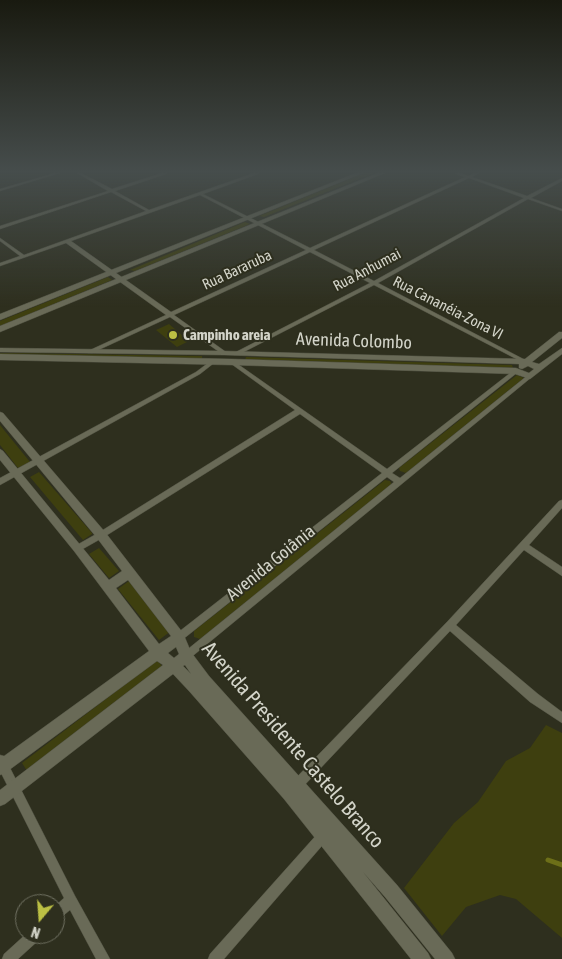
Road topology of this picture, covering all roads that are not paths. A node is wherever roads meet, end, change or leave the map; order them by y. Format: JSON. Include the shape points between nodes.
{"nodes":[{"id":1,"x":31,"y":218,"type":"edge"},
{"id":2,"x":132,"y":218,"type":"edge"},
{"id":3,"x":247,"y":218,"type":"joint"},
{"id":4,"x":273,"y":218,"type":"edge"},
{"id":5,"x":380,"y":218,"type":"edge"},
{"id":6,"x":492,"y":218,"type":"edge"},
{"id":7,"x":258,"y":224,"type":"junction"},
{"id":8,"x":0,"y":228,"type":"edge"},
{"id":9,"x":0,"y":239,"type":"edge"},
{"id":10,"x":67,"y":241,"type":"junction"},
{"id":11,"x":310,"y":250,"type":"junction"},
{"id":12,"x":23,"y":256,"type":"junction"},
{"id":13,"x":0,"y":265,"type":"edge"},
{"id":14,"x":111,"y":272,"type":"junction"},
{"id":15,"x":121,"y":279,"type":"junction"},
{"id":16,"x":374,"y":283,"type":"junction"},
{"id":17,"x":171,"y":314,"type":"junction"},
{"id":18,"x":0,"y":317,"type":"edge"},
{"id":19,"x":0,"y":329,"type":"edge"},
{"id":20,"x":562,"y":334,"type":"edge"},
{"id":21,"x":0,"y":350,"type":"edge"},
{"id":22,"x":562,"y":350,"type":"edge"},
{"id":23,"x":90,"y":352,"type":"junction"},
{"id":24,"x":224,"y":353,"type":"junction"},
{"id":25,"x":236,"y":354,"type":"junction"},
{"id":26,"x":0,"y":357,"type":"edge"},
{"id":27,"x":213,"y":358,"type":"junction"},
{"id":28,"x":232,"y":362,"type":"junction"},
{"id":29,"x":526,"y":362,"type":"junction"},
{"id":30,"x":540,"y":368,"type":"junction"},
{"id":31,"x":516,"y":371,"type":"junction"},
{"id":32,"x":530,"y":376,"type":"junction"},
{"id":33,"x":299,"y":412,"type":"junction"},
{"id":34,"x":0,"y":415,"type":"edge"},
{"id":35,"x":0,"y":453,"type":"edge"},
{"id":36,"x":39,"y":461,"type":"junction"},
{"id":37,"x":16,"y":473,"type":"junction"},
{"id":38,"x":388,"y":474,"type":"junction"},
{"id":39,"x":0,"y":482,"type":"edge"},
{"id":40,"x":400,"y":482,"type":"junction"},
{"id":41,"x":562,"y":503,"type":"edge"},
{"id":42,"x":101,"y":536,"type":"junction"},
{"id":43,"x":523,"y":545,"type":"junction"},
{"id":44,"x":78,"y":548,"type":"junction"},
{"id":45,"x":562,"y":572,"type":"edge"},
{"id":46,"x":129,"y":573,"type":"junction"},
{"id":47,"x":108,"y":587,"type":"junction"},
{"id":48,"x":450,"y":625,"type":"junction"},
{"id":49,"x":179,"y":638,"type":"junction"},
{"id":50,"x":159,"y":654,"type":"junction"},
{"id":51,"x":180,"y":661,"type":"junction"},
{"id":52,"x":562,"y":718,"type":"edge"},
{"id":53,"x":1,"y":764,"type":"edge"},
{"id":54,"x":14,"y":789,"type":"junction"},
{"id":55,"x":293,"y":789,"type":"junction"},
{"id":56,"x":0,"y":799,"type":"edge"},
{"id":57,"x":323,"y":836,"type":"junction"},
{"id":58,"x":71,"y":900,"type":"junction"},
{"id":59,"x":65,"y":906,"type":"edge"},
{"id":60,"x":25,"y":944,"type":"edge"},
{"id":61,"x":435,"y":946,"type":"junction"},
{"id":62,"x":9,"y":959,"type":"edge"},
{"id":63,"x":103,"y":959,"type":"edge"},
{"id":64,"x":215,"y":959,"type":"edge"},
{"id":65,"x":423,"y":959,"type":"edge"},
{"id":66,"x":446,"y":959,"type":"edge"}],
"edges":[{"from":1,"to":8,"type":"street"},
{"from":2,"to":10,"type":"street"},
{"from":3,"to":7,"type":"street","name":"Rua Cananéia-Zona VI"},
{"from":3,"to":14,"type":"main road"},
{"from":4,"to":7,"type":"main road"},
{"from":5,"to":11,"type":"street","name":"Rua Bararuba"},
{"from":6,"to":16,"type":"street","name":"Rua Anhumai"},
{"from":7,"to":11,"type":"street","name":"Rua Cananéia-Zona VI"},
{"from":7,"to":15,"type":"main road"},
{"from":9,"to":12,"type":"street"},
{"from":10,"to":12,"type":"street"},
{"from":10,"to":14,"type":"street"},
{"from":11,"to":16,"type":"street","name":"Rua Cananéia-Zona VI"},
{"from":11,"to":17,"type":"street","name":"Rua Bararuba"},
{"from":12,"to":13,"type":"street"},
{"from":14,"to":15,"type":"street"},
{"from":14,"to":18,"type":"main road"},
{"from":15,"to":17,"type":"street"},
{"from":15,"to":19,"type":"main road"},
{"from":16,"to":25,"type":"street","name":"Rua Anhumai"},
{"from":16,"to":29,"type":"street","name":"Rua Cananéia-Zona VI"},
{"from":17,"to":23,"type":"street","name":"Rua Bararuba"},
{"from":17,"to":24,"type":"street"},
{"from":20,"to":29,"type":"street","name":"Avenida Goiânia"},
{"from":21,"to":23,"type":"street","name":"Avenida Colombo"},
{"from":22,"to":30,"type":"street","name":"Avenida Goiânia"},
{"from":23,"to":27,"type":"street","name":"Avenida Colombo"},
{"from":24,"to":25,"type":"street","name":"Avenida Colombo"},
{"from":24,"to":27,"type":"street","name":"Avenida Colombo"},
{"from":25,"to":28,"type":"street"},
{"from":25,"to":29,"type":"street","name":"Avenida Colombo"},
{"from":26,"to":27,"type":"street","name":"Avenida Colombo"},
{"from":27,"to":28,"type":"street","name":"Avenida Colombo"},
{"from":27,"to":36,"type":"street","via":[[198,373]]},
{"from":28,"to":31,"type":"street","name":"Avenida Colombo"},
{"from":28,"to":33,"type":"street"},
{"from":29,"to":30,"type":"street"},
{"from":29,"to":31,"type":"street","name":"Avenida Goiânia"},
{"from":30,"to":32,"type":"street","name":"Avenida Goiânia"},
{"from":31,"to":32,"type":"street","name":"Avenida Colombo"},
{"from":31,"to":38,"type":"street","name":"Avenida Goiânia"},
{"from":32,"to":40,"type":"street","name":"Avenida Goiânia"},
{"from":33,"to":38,"type":"street"},
{"from":33,"to":42,"type":"street"},
{"from":34,"to":36,"type":"street","name":"Avenida Presidente Castelo Branco"},
{"from":35,"to":37,"type":"street","name":"Avenida Presidente Castelo Branco"},
{"from":36,"to":37,"type":"street"},
{"from":36,"to":42,"type":"street","name":"Avenida Presidente Castelo Branco"},
{"from":37,"to":39,"type":"street"},
{"from":37,"to":44,"type":"street","name":"Avenida Presidente Castelo Branco"},
{"from":38,"to":40,"type":"street"},
{"from":38,"to":49,"type":"street","name":"Avenida Goiânia"},
{"from":40,"to":51,"type":"street","name":"Avenida Goiânia"},
{"from":41,"to":43,"type":"street"},
{"from":42,"to":44,"type":"street"},
{"from":42,"to":46,"type":"street","name":"Avenida Presidente Castelo Branco"},
{"from":43,"to":45,"type":"street"},
{"from":43,"to":48,"type":"street"},
{"from":44,"to":47,"type":"street","name":"Avenida Presidente Castelo Branco"},
{"from":46,"to":47,"type":"street"},
{"from":46,"to":49,"type":"street","name":"Avenida Presidente Castelo Branco"},
{"from":47,"to":50,"type":"street","name":"Avenida Presidente Castelo Branco"},
{"from":48,"to":52,"type":"street","via":[[534,698]]},
{"from":48,"to":55,"type":"street"},
{"from":49,"to":50,"type":"street","name":"Avenida Goiânia"},
{"from":49,"to":51,"type":"street","name":"Avenida Presidente Castelo Branco"},
{"from":50,"to":51,"type":"street","name":"Avenida Presidente Castelo Branco"},
{"from":50,"to":53,"type":"street","name":"Avenida Goiânia"},
{"from":51,"to":54,"type":"street","name":"Avenida Goiânia"},
{"from":51,"to":55,"type":"street","name":"Avenida Presidente Castelo Branco"},
{"from":53,"to":54,"type":"street"},
{"from":54,"to":56,"type":"street","name":"Avenida Goiânia"},
{"from":54,"to":58,"type":"street"},
{"from":55,"to":57,"type":"street","name":"Avenida Presidente Castelo Branco"},
{"from":55,"to":61,"type":"street","name":"Avenida Presidente Castelo Branco","via":[[391,891]]},
{"from":57,"to":64,"type":"street"},
{"from":57,"to":65,"type":"street","name":"Avenida Presidente Castelo Branco"},
{"from":58,"to":59,"type":"street"},
{"from":58,"to":63,"type":"street"},
{"from":60,"to":62,"type":"street"},
{"from":61,"to":65,"type":"street"},
{"from":61,"to":66,"type":"street","name":"Avenida Presidente Castelo Branco"}]}
